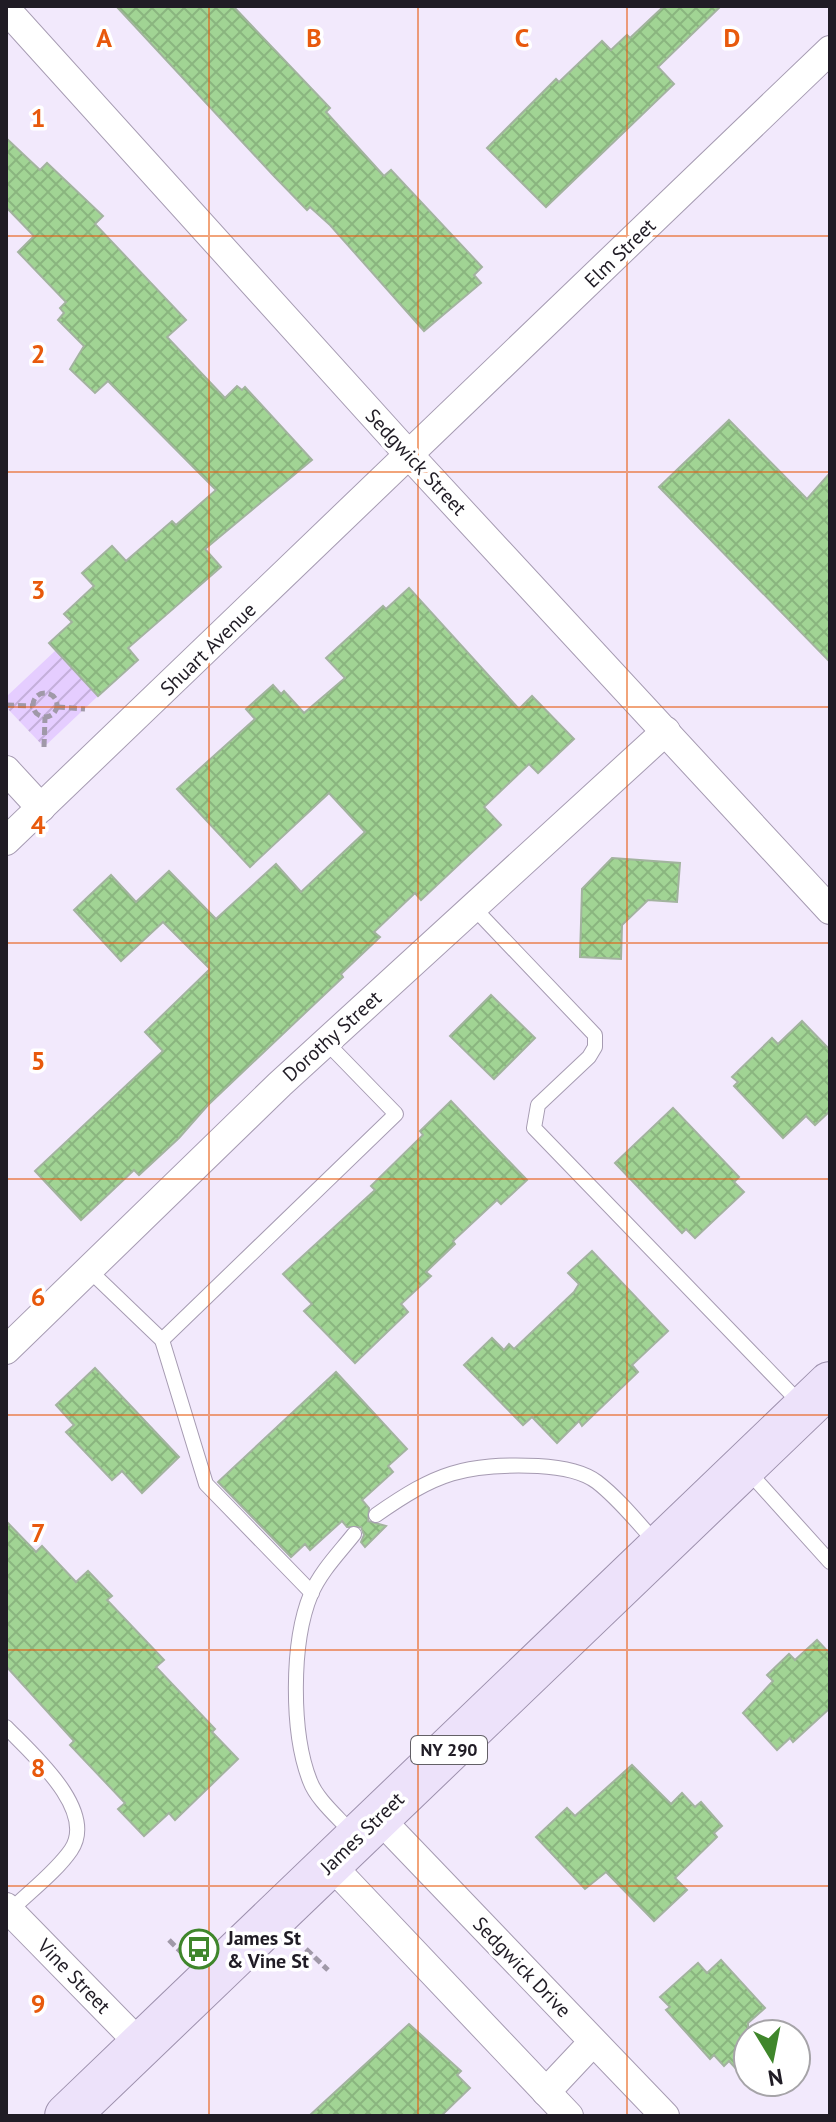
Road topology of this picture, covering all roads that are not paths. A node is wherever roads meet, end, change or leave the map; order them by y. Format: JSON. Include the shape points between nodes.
{"nodes":[{"id":1,"x":6,"y":9,"type":"edge"},
{"id":2,"x":830,"y":50,"type":"edge"},
{"id":3,"x":410,"y":456,"type":"junction"},
{"id":4,"x":666,"y":731,"type":"junction"},
{"id":5,"x":6,"y":770,"type":"edge"},
{"id":6,"x":41,"y":808,"type":"junction"},
{"id":7,"x":6,"y":841,"type":"edge"},
{"id":8,"x":473,"y":907,"type":"junction"},
{"id":9,"x":830,"y":910,"type":"edge"},
{"id":10,"x":326,"y":1042,"type":"junction"},
{"id":11,"x":89,"y":1270,"type":"junction"},
{"id":12,"x":162,"y":1340,"type":"junction"},
{"id":13,"x":6,"y":1350,"type":"edge"},
{"id":14,"x":818,"y":1396,"type":"edge"},
{"id":15,"x":745,"y":1467,"type":"junction"},
{"id":16,"x":376,"y":1515,"type":"dead end"},
{"id":17,"x":354,"y":1534,"type":"dead end"},
{"id":18,"x":660,"y":1548,"type":"junction"},
{"id":19,"x":830,"y":1562,"type":"edge"},
{"id":20,"x":312,"y":1593,"type":"junction"},
{"id":21,"x":6,"y":1727,"type":"edge"},
{"id":22,"x":355,"y":1840,"type":"junction"},
{"id":23,"x":8,"y":1909,"type":"edge"},
{"id":24,"x":593,"y":2042,"type":"junction"},
{"id":25,"x":141,"y":2045,"type":"junction"},
{"id":26,"x":546,"y":2092,"type":"junction"},
{"id":27,"x":67,"y":2116,"type":"edge"},
{"id":28,"x":569,"y":2116,"type":"edge"},
{"id":29,"x":665,"y":2116,"type":"edge"}],
"edges":[{"from":1,"to":3,"type":"street","name":"Sedgwick Street"},
{"from":2,"to":3,"type":"street","name":"Elm Street"},
{"from":3,"to":4,"type":"street","name":"Sedgwick Street"},
{"from":3,"to":6,"type":"street","name":"Shuart Avenue"},
{"from":4,"to":8,"type":"street","name":"Dorothy Street"},
{"from":4,"to":9,"type":"street","name":"Sedgwick Street"},
{"from":5,"to":6,"type":"street"},
{"from":6,"to":7,"type":"street","name":"Shuart Avenue"},
{"from":8,"to":10,"type":"street","name":"Dorothy Street"},
{"from":8,"to":14,"type":"lane","via":[[595,1035],[589,1057],[538,1105],[534,1128]]},
{"from":10,"to":11,"type":"street","name":"Dorothy Street"},
{"from":10,"to":12,"type":"lane","via":[[396,1114]]},
{"from":11,"to":12,"type":"lane"},
{"from":11,"to":13,"type":"street","name":"Dorothy Street"},
{"from":12,"to":20,"type":"lane","via":[[206,1484]]},
{"from":14,"to":15,"type":"main road","name":"James Street","number":"NY 290"},
{"from":15,"to":18,"type":"main road","name":"James Street","number":"NY 290"},
{"from":15,"to":19,"type":"lane"},
{"from":16,"to":18,"type":"lane","via":[[421,1485],[477,1465],[544,1466],[595,1480]]},
{"from":17,"to":20,"type":"lane"},
{"from":18,"to":22,"type":"main road","name":"James Street","number":"NY 290"},
{"from":20,"to":22,"type":"lane","via":[[299,1651],[296,1712],[303,1755],[311,1784]]},
{"from":21,"to":23,"type":"lane","via":[[54,1776],[77,1828],[73,1848]]},
{"from":22,"to":24,"type":"street","name":"Sedgwick Drive"},
{"from":22,"to":25,"type":"main road","name":"James Street","number":"NY 290"},
{"from":22,"to":26,"type":"street"},
{"from":23,"to":25,"type":"street","name":"Vine Street"},
{"from":24,"to":26,"type":"street"},
{"from":24,"to":29,"type":"street","name":"Sedgwick Drive"},
{"from":25,"to":27,"type":"main road","name":"James Street","number":"NY 290"},
{"from":26,"to":28,"type":"street"}]}
